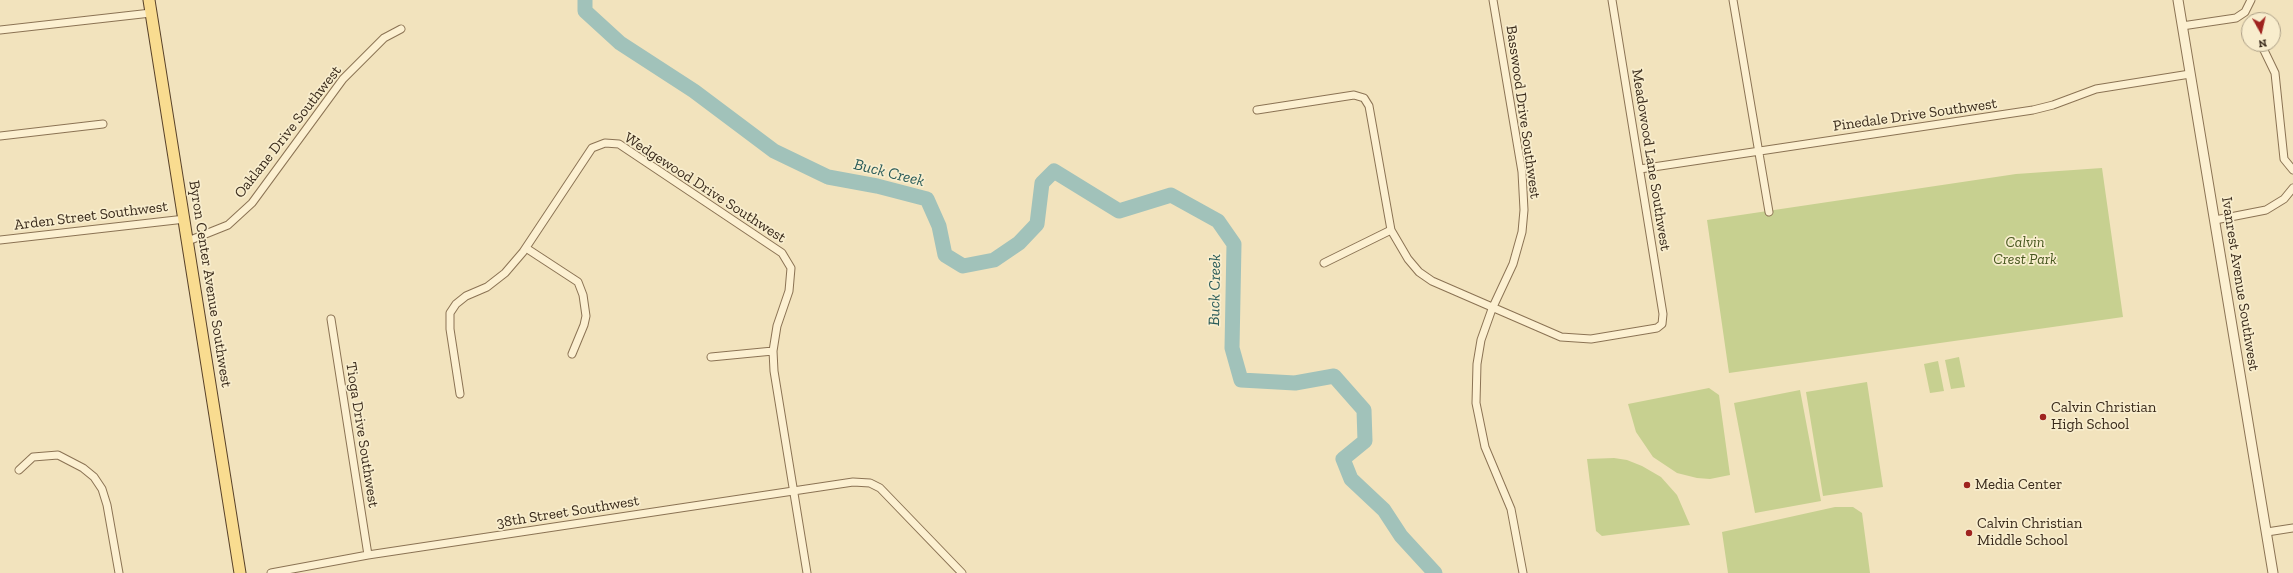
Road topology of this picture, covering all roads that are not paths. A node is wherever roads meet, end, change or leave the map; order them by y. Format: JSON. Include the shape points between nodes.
{"nodes":[{"id":1,"x":149,"y":0,"type":"edge"},
{"id":2,"x":1493,"y":0,"type":"edge"},
{"id":3,"x":1612,"y":0,"type":"edge"},
{"id":4,"x":1733,"y":0,"type":"edge"},
{"id":5,"x":2178,"y":0,"type":"edge"},
{"id":6,"x":2251,"y":0,"type":"edge"},
{"id":7,"x":152,"y":13,"type":"junction"},
{"id":8,"x":2182,"y":26,"type":"junction"},
{"id":9,"x":401,"y":29,"type":"dead end"},
{"id":10,"x":0,"y":30,"type":"edge"},
{"id":11,"x":2265,"y":52,"type":"edge"},
{"id":12,"x":2190,"y":74,"type":"junction"},
{"id":13,"x":1257,"y":110,"type":"dead end"},
{"id":14,"x":103,"y":124,"type":"dead end"},
{"id":15,"x":0,"y":136,"type":"edge"},
{"id":16,"x":1759,"y":151,"type":"junction"},
{"id":17,"x":1640,"y":169,"type":"junction"},
{"id":18,"x":2293,"y":170,"type":"edge"},
{"id":19,"x":2293,"y":188,"type":"edge"},
{"id":20,"x":1769,"y":212,"type":"dead end"},
{"id":21,"x":185,"y":219,"type":"junction"},
{"id":22,"x":2215,"y":220,"type":"junction"},
{"id":23,"x":1391,"y":230,"type":"junction"},
{"id":24,"x":0,"y":240,"type":"edge"},
{"id":25,"x":188,"y":241,"type":"junction"},
{"id":26,"x":526,"y":248,"type":"junction"},
{"id":27,"x":1324,"y":263,"type":"dead end"},
{"id":28,"x":1492,"y":309,"type":"junction"},
{"id":29,"x":331,"y":319,"type":"dead end"},
{"id":30,"x":773,"y":351,"type":"junction"},
{"id":31,"x":572,"y":354,"type":"dead end"},
{"id":32,"x":711,"y":358,"type":"dead end"},
{"id":33,"x":460,"y":394,"type":"dead end"},
{"id":34,"x":19,"y":470,"type":"dead end"},
{"id":35,"x":792,"y":490,"type":"junction"},
{"id":36,"x":2293,"y":528,"type":"edge"},
{"id":37,"x":2267,"y":532,"type":"junction"},
{"id":38,"x":368,"y":555,"type":"junction"},
{"id":39,"x":119,"y":573,"type":"edge"},
{"id":40,"x":240,"y":573,"type":"edge"},
{"id":41,"x":271,"y":573,"type":"edge"},
{"id":42,"x":807,"y":573,"type":"edge"},
{"id":43,"x":962,"y":573,"type":"edge"},
{"id":44,"x":1523,"y":573,"type":"edge"},
{"id":45,"x":2273,"y":573,"type":"edge"}],
"edges":[{"from":1,"to":7,"type":"main road","name":"Byron Center Avenue Southwest"},
{"from":2,"to":28,"type":"street","name":"Basswood Drive Southwest","via":[[1522,172],[1524,200],[1523,226],[1516,255]]},
{"from":3,"to":17,"type":"street","name":"Meadowood Lane Southwest"},
{"from":4,"to":16,"type":"street"},
{"from":5,"to":8,"type":"street","name":"Ivanrest Avenue Southwest"},
{"from":6,"to":8,"type":"street","via":[[2244,12],[2236,18]]},
{"from":7,"to":10,"type":"street"},
{"from":7,"to":21,"type":"main road","name":"Byron Center Avenue Southwest"},
{"from":8,"to":12,"type":"street","name":"Ivanrest Avenue Southwest"},
{"from":9,"to":25,"type":"street","name":"Oaklane Drive Southwest","via":[[384,38],[343,79],[252,203],[228,225]]},
{"from":11,"to":18,"type":"street","via":[[2275,73],[2284,159]]},
{"from":12,"to":16,"type":"street","name":"Pinedale Drive Southwest","via":[[2096,89],[2034,110]]},
{"from":12,"to":22,"type":"street","name":"Ivanrest Avenue Southwest"},
{"from":13,"to":23,"type":"street","via":[[1354,95],[1364,98],[1369,106]]},
{"from":14,"to":15,"type":"street"},
{"from":16,"to":17,"type":"street","name":"Pinedale Drive Southwest"},
{"from":16,"to":20,"type":"street"},
{"from":17,"to":28,"type":"street","name":"Meadowood Lane Southwest","via":[[1663,314],[1662,324],[1653,329],[1591,338],[1571,338],[1549,333]]},
{"from":19,"to":22,"type":"street","via":[[2284,199],[2266,210]]},
{"from":21,"to":24,"type":"street","name":"Arden Street Southwest"},
{"from":21,"to":25,"type":"main road","name":"Byron Center Avenue Southwest"},
{"from":22,"to":37,"type":"street","name":"Ivanrest Avenue Southwest"},
{"from":23,"to":27,"type":"street"},
{"from":23,"to":28,"type":"street","via":[[1408,259],[1425,277]]},
{"from":25,"to":40,"type":"main road","name":"Byron Center Avenue Southwest"},
{"from":26,"to":30,"type":"street","name":"Wedgewood Drive Southwest","via":[[592,148],[605,143],[620,144],[782,253],[791,268],[791,280],[777,326]]},
{"from":26,"to":31,"type":"street","via":[[578,282],[584,295],[584,326]]},
{"from":26,"to":33,"type":"street","name":"Wedgewood Drive Southwest","via":[[505,273],[487,287],[466,296],[450,313]]},
{"from":28,"to":44,"type":"street","name":"Basswood Drive Southwest","via":[[1483,332],[1477,364],[1477,411],[1485,447],[1511,509]]},
{"from":29,"to":38,"type":"street","name":"Tioga Drive Southwest"},
{"from":30,"to":32,"type":"street"},
{"from":30,"to":35,"type":"street","name":"Wedgewood Drive Southwest"},
{"from":34,"to":39,"type":"street","via":[[33,457],[58,455],[94,477],[102,489],[107,505]]},
{"from":35,"to":38,"type":"street","name":"38th Street Southwest"},
{"from":35,"to":42,"type":"street","name":"Wedgewood Drive Southwest"},
{"from":35,"to":43,"type":"street","name":"38th Street Southwest","via":[[853,482],[870,483],[880,488]]},
{"from":36,"to":37,"type":"street"},
{"from":37,"to":45,"type":"street","name":"Ivanrest Avenue Southwest"},
{"from":38,"to":41,"type":"street","name":"38th Street Southwest"}]}
